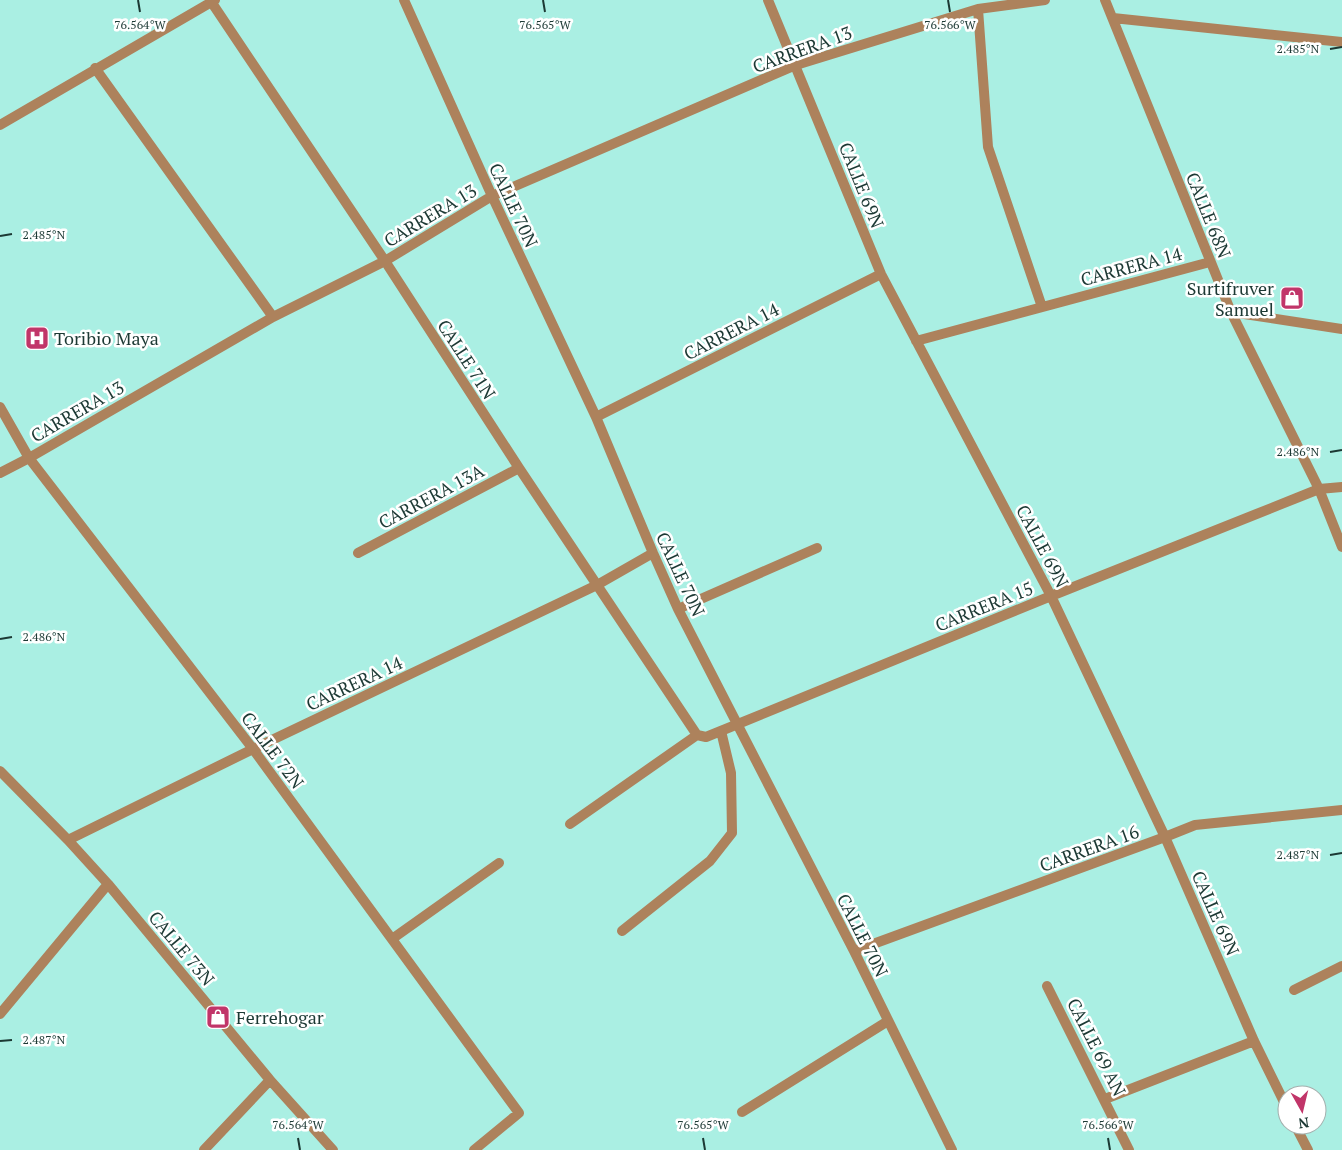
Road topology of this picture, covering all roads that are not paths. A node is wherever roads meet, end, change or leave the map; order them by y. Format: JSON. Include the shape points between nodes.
{"nodes":[{"id":1,"x":404,"y":0,"type":"edge"},
{"id":2,"x":768,"y":0,"type":"edge"},
{"id":3,"x":1045,"y":0,"type":"edge"},
{"id":4,"x":1105,"y":0,"type":"edge"},
{"id":5,"x":212,"y":1,"type":"edge"},
{"id":6,"x":978,"y":9,"type":"junction"},
{"id":7,"x":1113,"y":18,"type":"junction"},
{"id":8,"x":1342,"y":42,"type":"edge"},
{"id":9,"x":796,"y":65,"type":"junction"},
{"id":10,"x":95,"y":68,"type":"junction"},
{"id":11,"x":0,"y":125,"type":"edge"},
{"id":12,"x":492,"y":196,"type":"junction"},
{"id":13,"x":385,"y":261,"type":"junction"},
{"id":14,"x":1210,"y":262,"type":"junction"},
{"id":15,"x":881,"y":274,"type":"junction"},
{"id":16,"x":1042,"y":307,"type":"junction"},
{"id":17,"x":1231,"y":312,"type":"junction"},
{"id":18,"x":273,"y":317,"type":"junction"},
{"id":19,"x":1342,"y":329,"type":"edge"},
{"id":20,"x":916,"y":341,"type":"junction"},
{"id":21,"x":0,"y":407,"type":"edge"},
{"id":22,"x":596,"y":417,"type":"junction"},
{"id":23,"x":29,"y":458,"type":"junction"},
{"id":24,"x":519,"y":468,"type":"junction"},
{"id":25,"x":0,"y":472,"type":"edge"},
{"id":26,"x":1342,"y":487,"type":"edge"},
{"id":27,"x":1319,"y":489,"type":"junction"},
{"id":28,"x":1342,"y":547,"type":"edge"},
{"id":29,"x":817,"y":548,"type":"dead end"},
{"id":30,"x":358,"y":553,"type":"dead end"},
{"id":31,"x":652,"y":553,"type":"junction"},
{"id":32,"x":597,"y":585,"type":"junction"},
{"id":33,"x":1051,"y":596,"type":"junction"},
{"id":34,"x":678,"y":609,"type":"junction"},
{"id":35,"x":739,"y":724,"type":"junction"},
{"id":36,"x":721,"y":731,"type":"junction"},
{"id":37,"x":697,"y":735,"type":"junction"},
{"id":38,"x":253,"y":749,"type":"junction"},
{"id":39,"x":0,"y":771,"type":"edge"},
{"id":40,"x":1342,"y":810,"type":"edge"},
{"id":41,"x":570,"y":824,"type":"dead end"},
{"id":42,"x":1165,"y":837,"type":"junction"},
{"id":43,"x":68,"y":840,"type":"junction"},
{"id":44,"x":499,"y":863,"type":"dead end"},
{"id":45,"x":108,"y":884,"type":"junction"},
{"id":46,"x":622,"y":931,"type":"dead end"},
{"id":47,"x":392,"y":939,"type":"junction"},
{"id":48,"x":854,"y":951,"type":"junction"},
{"id":49,"x":1342,"y":966,"type":"edge"},
{"id":50,"x":1047,"y":986,"type":"dead end"},
{"id":51,"x":1294,"y":990,"type":"dead end"},
{"id":52,"x":0,"y":1014,"type":"edge"},
{"id":53,"x":888,"y":1021,"type":"junction"},
{"id":54,"x":1254,"y":1041,"type":"junction"},
{"id":55,"x":270,"y":1080,"type":"junction"},
{"id":56,"x":1277,"y":1088,"type":"edge"},
{"id":57,"x":1105,"y":1099,"type":"junction"},
{"id":58,"x":742,"y":1112,"type":"dead end"},
{"id":59,"x":1300,"y":1135,"type":"edge"},
{"id":60,"x":204,"y":1150,"type":"edge"},
{"id":61,"x":333,"y":1150,"type":"edge"},
{"id":62,"x":474,"y":1150,"type":"edge"},
{"id":63,"x":952,"y":1150,"type":"edge"},
{"id":64,"x":1130,"y":1150,"type":"edge"},
{"id":65,"x":1308,"y":1150,"type":"edge"}],
"edges":[{"from":1,"to":12,"type":"street","name":"CALLE 70N"},
{"from":2,"to":9,"type":"street","name":"CALLE 69N"},
{"from":3,"to":6,"type":"street","name":"CARRERA 13"},
{"from":4,"to":7,"type":"street","name":"CALLE 68N"},
{"from":5,"to":10,"type":"street"},
{"from":5,"to":13,"type":"street","name":"CALLE 71N"},
{"from":6,"to":9,"type":"street","name":"CARRERA 13"},
{"from":6,"to":16,"type":"street","via":[[988,147]]},
{"from":7,"to":8,"type":"street"},
{"from":7,"to":14,"type":"street","name":"CALLE 68N"},
{"from":9,"to":12,"type":"street","name":"CARRERA 13"},
{"from":9,"to":15,"type":"street","name":"CALLE 69N"},
{"from":10,"to":11,"type":"street"},
{"from":10,"to":18,"type":"street"},
{"from":12,"to":13,"type":"street","name":"CARRERA 13"},
{"from":12,"to":22,"type":"street","name":"CALLE 70N"},
{"from":13,"to":18,"type":"street","name":"CARRERA 13"},
{"from":13,"to":24,"type":"street","name":"CALLE 71N"},
{"from":14,"to":16,"type":"street","name":"CARRERA 14"},
{"from":14,"to":17,"type":"street","name":"CALLE 68N"},
{"from":15,"to":20,"type":"street","name":"CALLE 69N"},
{"from":15,"to":22,"type":"street","name":"CARRERA 14"},
{"from":16,"to":20,"type":"street","name":"CARRERA 14"},
{"from":17,"to":19,"type":"street"},
{"from":17,"to":27,"type":"street","name":"CALLE 68N"},
{"from":18,"to":23,"type":"street","name":"CARRERA 13"},
{"from":20,"to":33,"type":"street","name":"CALLE 69N"},
{"from":21,"to":23,"type":"street","name":"CALLE 72N"},
{"from":22,"to":31,"type":"street","name":"CALLE 70N"},
{"from":23,"to":25,"type":"street","name":"CARRERA 13"},
{"from":23,"to":38,"type":"street","name":"CALLE 72N"},
{"from":24,"to":30,"type":"street","name":"CARRERA 13A"},
{"from":24,"to":32,"type":"street","name":"CALLE 71N"},
{"from":26,"to":27,"type":"street","name":"CARRERA 15"},
{"from":27,"to":28,"type":"street","name":"CALLE 68N"},
{"from":27,"to":33,"type":"street","name":"CARRERA 15"},
{"from":29,"to":34,"type":"street"},
{"from":31,"to":32,"type":"street","name":"CARRERA 14"},
{"from":31,"to":34,"type":"street","name":"CALLE 70N"},
{"from":32,"to":37,"type":"street","name":"CALLE 71N"},
{"from":32,"to":38,"type":"street","name":"CARRERA 14"},
{"from":33,"to":35,"type":"street","name":"CARRERA 15"},
{"from":33,"to":42,"type":"street","name":"CALLE 69N"},
{"from":34,"to":35,"type":"street","name":"CALLE 70N"},
{"from":35,"to":36,"type":"street","name":"CARRERA 15"},
{"from":35,"to":48,"type":"street","name":"CALLE 70N"},
{"from":36,"to":37,"type":"street","name":"CARRERA 15","via":[[706,738]]},
{"from":36,"to":46,"type":"street","via":[[731,773],[732,833],[710,861]]},
{"from":37,"to":41,"type":"street"},
{"from":38,"to":43,"type":"street","name":"CARRERA 14"},
{"from":38,"to":47,"type":"street","name":"CALLE 72N"},
{"from":39,"to":43,"type":"street","name":"CALLE 73N"},
{"from":40,"to":42,"type":"street","name":"CARRERA 16","via":[[1195,825]]},
{"from":42,"to":48,"type":"street","name":"CARRERA 16"},
{"from":42,"to":54,"type":"street","name":"CALLE 69N"},
{"from":43,"to":45,"type":"street","name":"CALLE 73N"},
{"from":44,"to":47,"type":"street"},
{"from":45,"to":52,"type":"street"},
{"from":45,"to":55,"type":"street","name":"CALLE 73N"},
{"from":47,"to":62,"type":"street","name":"CALLE 72N","via":[[519,1113]]},
{"from":48,"to":53,"type":"street","name":"CALLE 70N"},
{"from":49,"to":51,"type":"street"},
{"from":50,"to":57,"type":"street","name":"CALLE 69 AN"},
{"from":53,"to":58,"type":"street"},
{"from":53,"to":63,"type":"street","name":"CALLE 70N"},
{"from":54,"to":56,"type":"street","name":"CALLE 69N"},
{"from":54,"to":57,"type":"street"},
{"from":55,"to":60,"type":"street"},
{"from":55,"to":61,"type":"street","name":"CALLE 73N"},
{"from":57,"to":64,"type":"street","name":"CALLE 69 AN"},
{"from":59,"to":65,"type":"street"}]}
